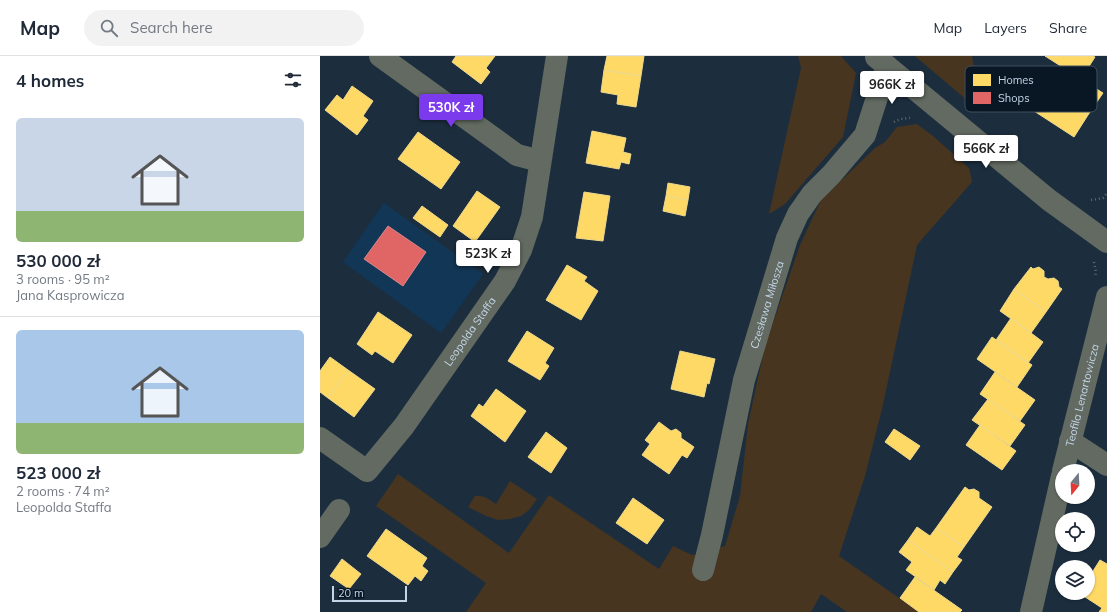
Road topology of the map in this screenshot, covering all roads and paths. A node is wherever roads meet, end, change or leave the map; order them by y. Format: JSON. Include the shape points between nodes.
{"nodes":[{"id":1,"x":380,"y":56,"type":"edge"},
{"id":2,"x":557,"y":56,"type":"edge"},
{"id":3,"x":881,"y":61,"type":"edge"},
{"id":4,"x":870,"y":118,"type":"junction"},
{"id":5,"x":916,"y":118,"type":"dead end"},
{"id":6,"x":540,"y":161,"type":"junction"},
{"id":7,"x":1107,"y":242,"type":"edge"},
{"id":8,"x":1093,"y":258,"type":"dead end"},
{"id":9,"x":1101,"y":288,"type":"edge"},
{"id":10,"x":320,"y":438,"type":"edge"},
{"id":11,"x":1070,"y":441,"type":"junction"},
{"id":12,"x":1065,"y":464,"type":"edge"},
{"id":13,"x":1107,"y":465,"type":"edge"},
{"id":14,"x":1056,"y":504,"type":"edge"},
{"id":15,"x":339,"y":510,"type":"dead end"},
{"id":16,"x":320,"y":537,"type":"edge"},
{"id":17,"x":703,"y":570,"type":"dead end"},
{"id":18,"x":1031,"y":612,"type":"edge"}],
"edges":[{"from":1,"to":6,"type":"street","via":[[517,155]]},
{"from":2,"to":6,"type":"street","name":"Leopolda Staffa"},
{"from":3,"to":4,"type":"street","name":"Czesława Miłosza"},
{"from":3,"to":7,"type":"street","via":[[1049,200]]},
{"from":4,"to":5,"type":"path","via":[[890,124],[900,119]]},
{"from":4,"to":17,"type":"street","name":"Czesława Miłosza","via":[[865,134],[812,194],[798,214],[787,238],[744,380]]},
{"from":6,"to":10,"type":"street","name":"Leopolda Staffa","via":[[532,217],[521,250],[504,280],[404,426],[367,471]]},
{"from":8,"to":9,"type":"path"},
{"from":9,"to":11,"type":"street","name":"Teofila Lenartowicza"},
{"from":11,"to":12,"type":"street","name":"Teofila Lenartowicza"},
{"from":11,"to":13,"type":"street"},
{"from":14,"to":18,"type":"street"},
{"from":15,"to":16,"type":"street"}]}
